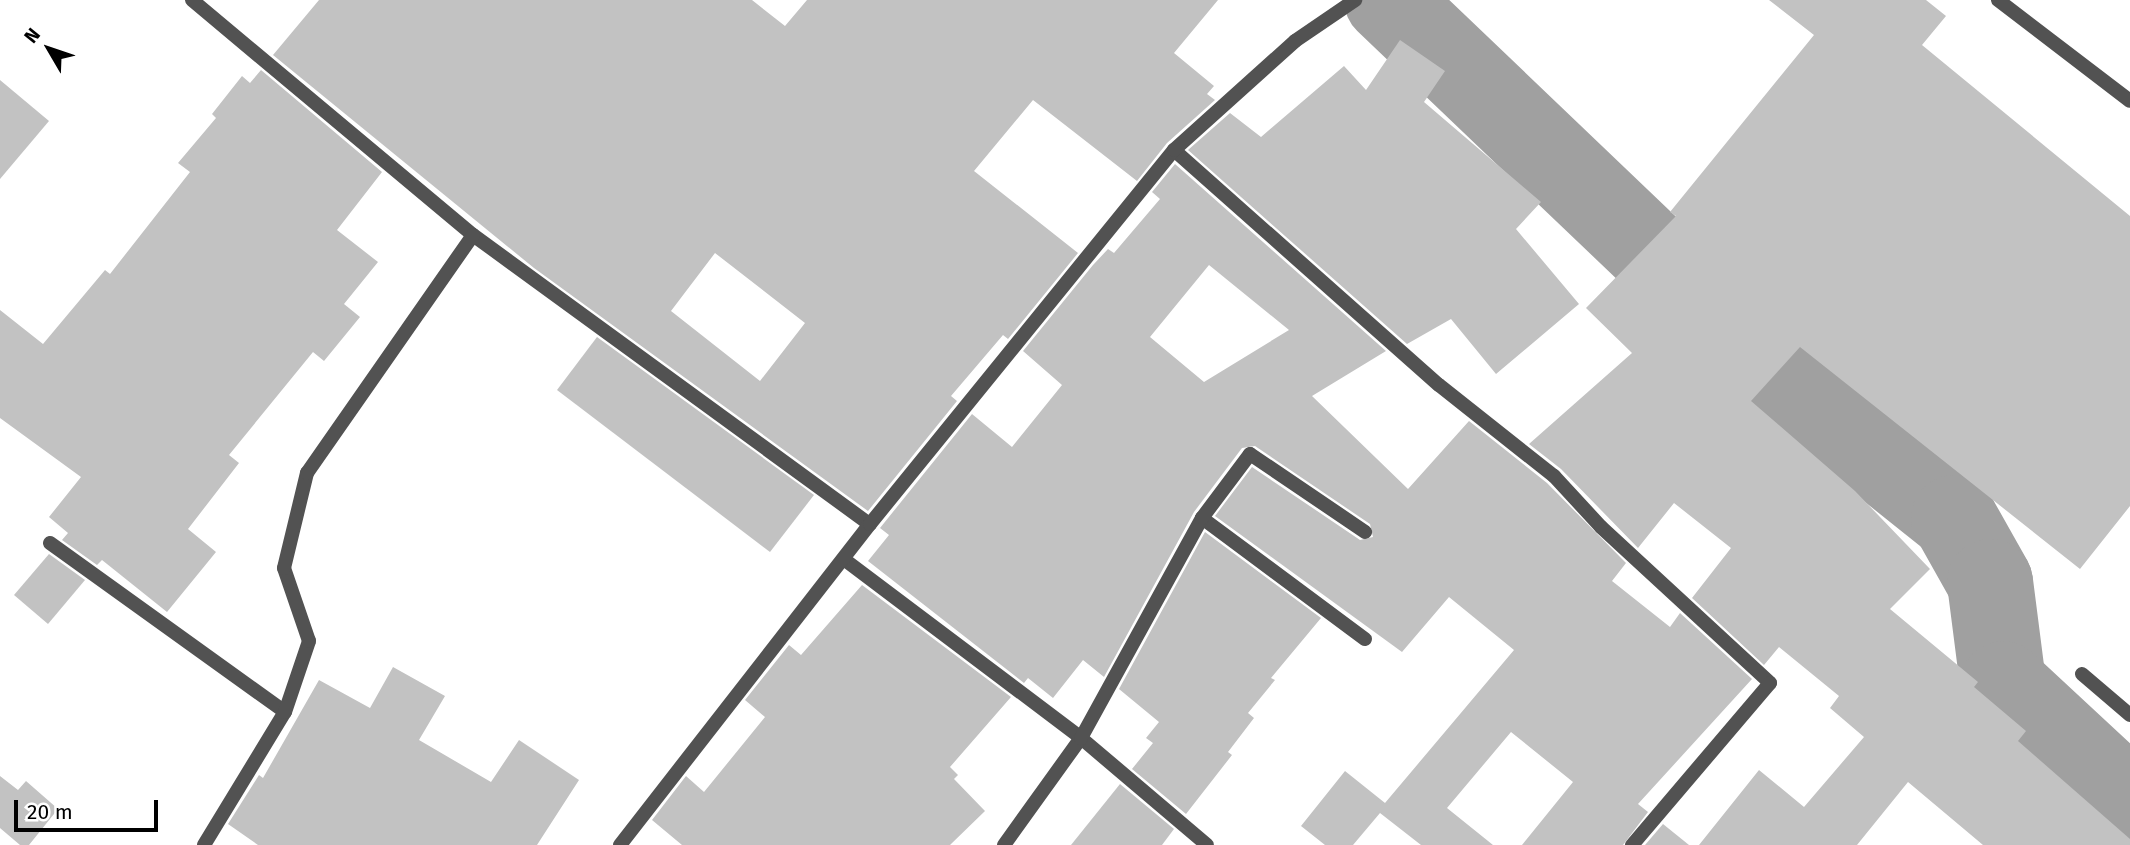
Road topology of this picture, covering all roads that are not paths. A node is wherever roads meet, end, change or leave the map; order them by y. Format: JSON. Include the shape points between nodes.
{"nodes":[{"id":1,"x":192,"y":0,"type":"edge"},
{"id":2,"x":1355,"y":0,"type":"edge"},
{"id":3,"x":1998,"y":0,"type":"edge"},
{"id":4,"x":2130,"y":101,"type":"edge"},
{"id":5,"x":1174,"y":150,"type":"junction"},
{"id":6,"x":473,"y":235,"type":"junction"},
{"id":7,"x":1202,"y":518,"type":"junction"},
{"id":8,"x":870,"y":524,"type":"junction"},
{"id":9,"x":1365,"y":531,"type":"dead end"},
{"id":10,"x":50,"y":543,"type":"dead end"},
{"id":11,"x":845,"y":560,"type":"junction"},
{"id":12,"x":1365,"y":639,"type":"dead end"},
{"id":13,"x":2082,"y":674,"type":"dead end"},
{"id":14,"x":285,"y":712,"type":"junction"},
{"id":15,"x":2130,"y":715,"type":"edge"},
{"id":16,"x":1081,"y":738,"type":"junction"},
{"id":17,"x":204,"y":845,"type":"edge"},
{"id":18,"x":620,"y":845,"type":"edge"},
{"id":19,"x":1004,"y":845,"type":"edge"},
{"id":20,"x":1207,"y":845,"type":"edge"},
{"id":21,"x":1632,"y":845,"type":"edge"}],
"edges":[{"from":1,"to":6,"type":"street"},
{"from":2,"to":5,"type":"street","via":[[1295,41]]},
{"from":3,"to":4,"type":"street"},
{"from":5,"to":8,"type":"street"},
{"from":5,"to":21,"type":"street","via":[[1438,385],[1554,476],[1601,527],[1770,683]]},
{"from":6,"to":8,"type":"street","via":[[590,325]]},
{"from":6,"to":14,"type":"street","via":[[307,473],[284,568],[309,641]]},
{"from":7,"to":9,"type":"street","via":[[1250,454]]},
{"from":7,"to":12,"type":"street"},
{"from":7,"to":16,"type":"street"},
{"from":8,"to":11,"type":"street"},
{"from":10,"to":14,"type":"street"},
{"from":11,"to":16,"type":"street"},
{"from":11,"to":18,"type":"street"},
{"from":13,"to":15,"type":"street"},
{"from":14,"to":17,"type":"street"},
{"from":16,"to":19,"type":"street"},
{"from":16,"to":20,"type":"street"}]}
